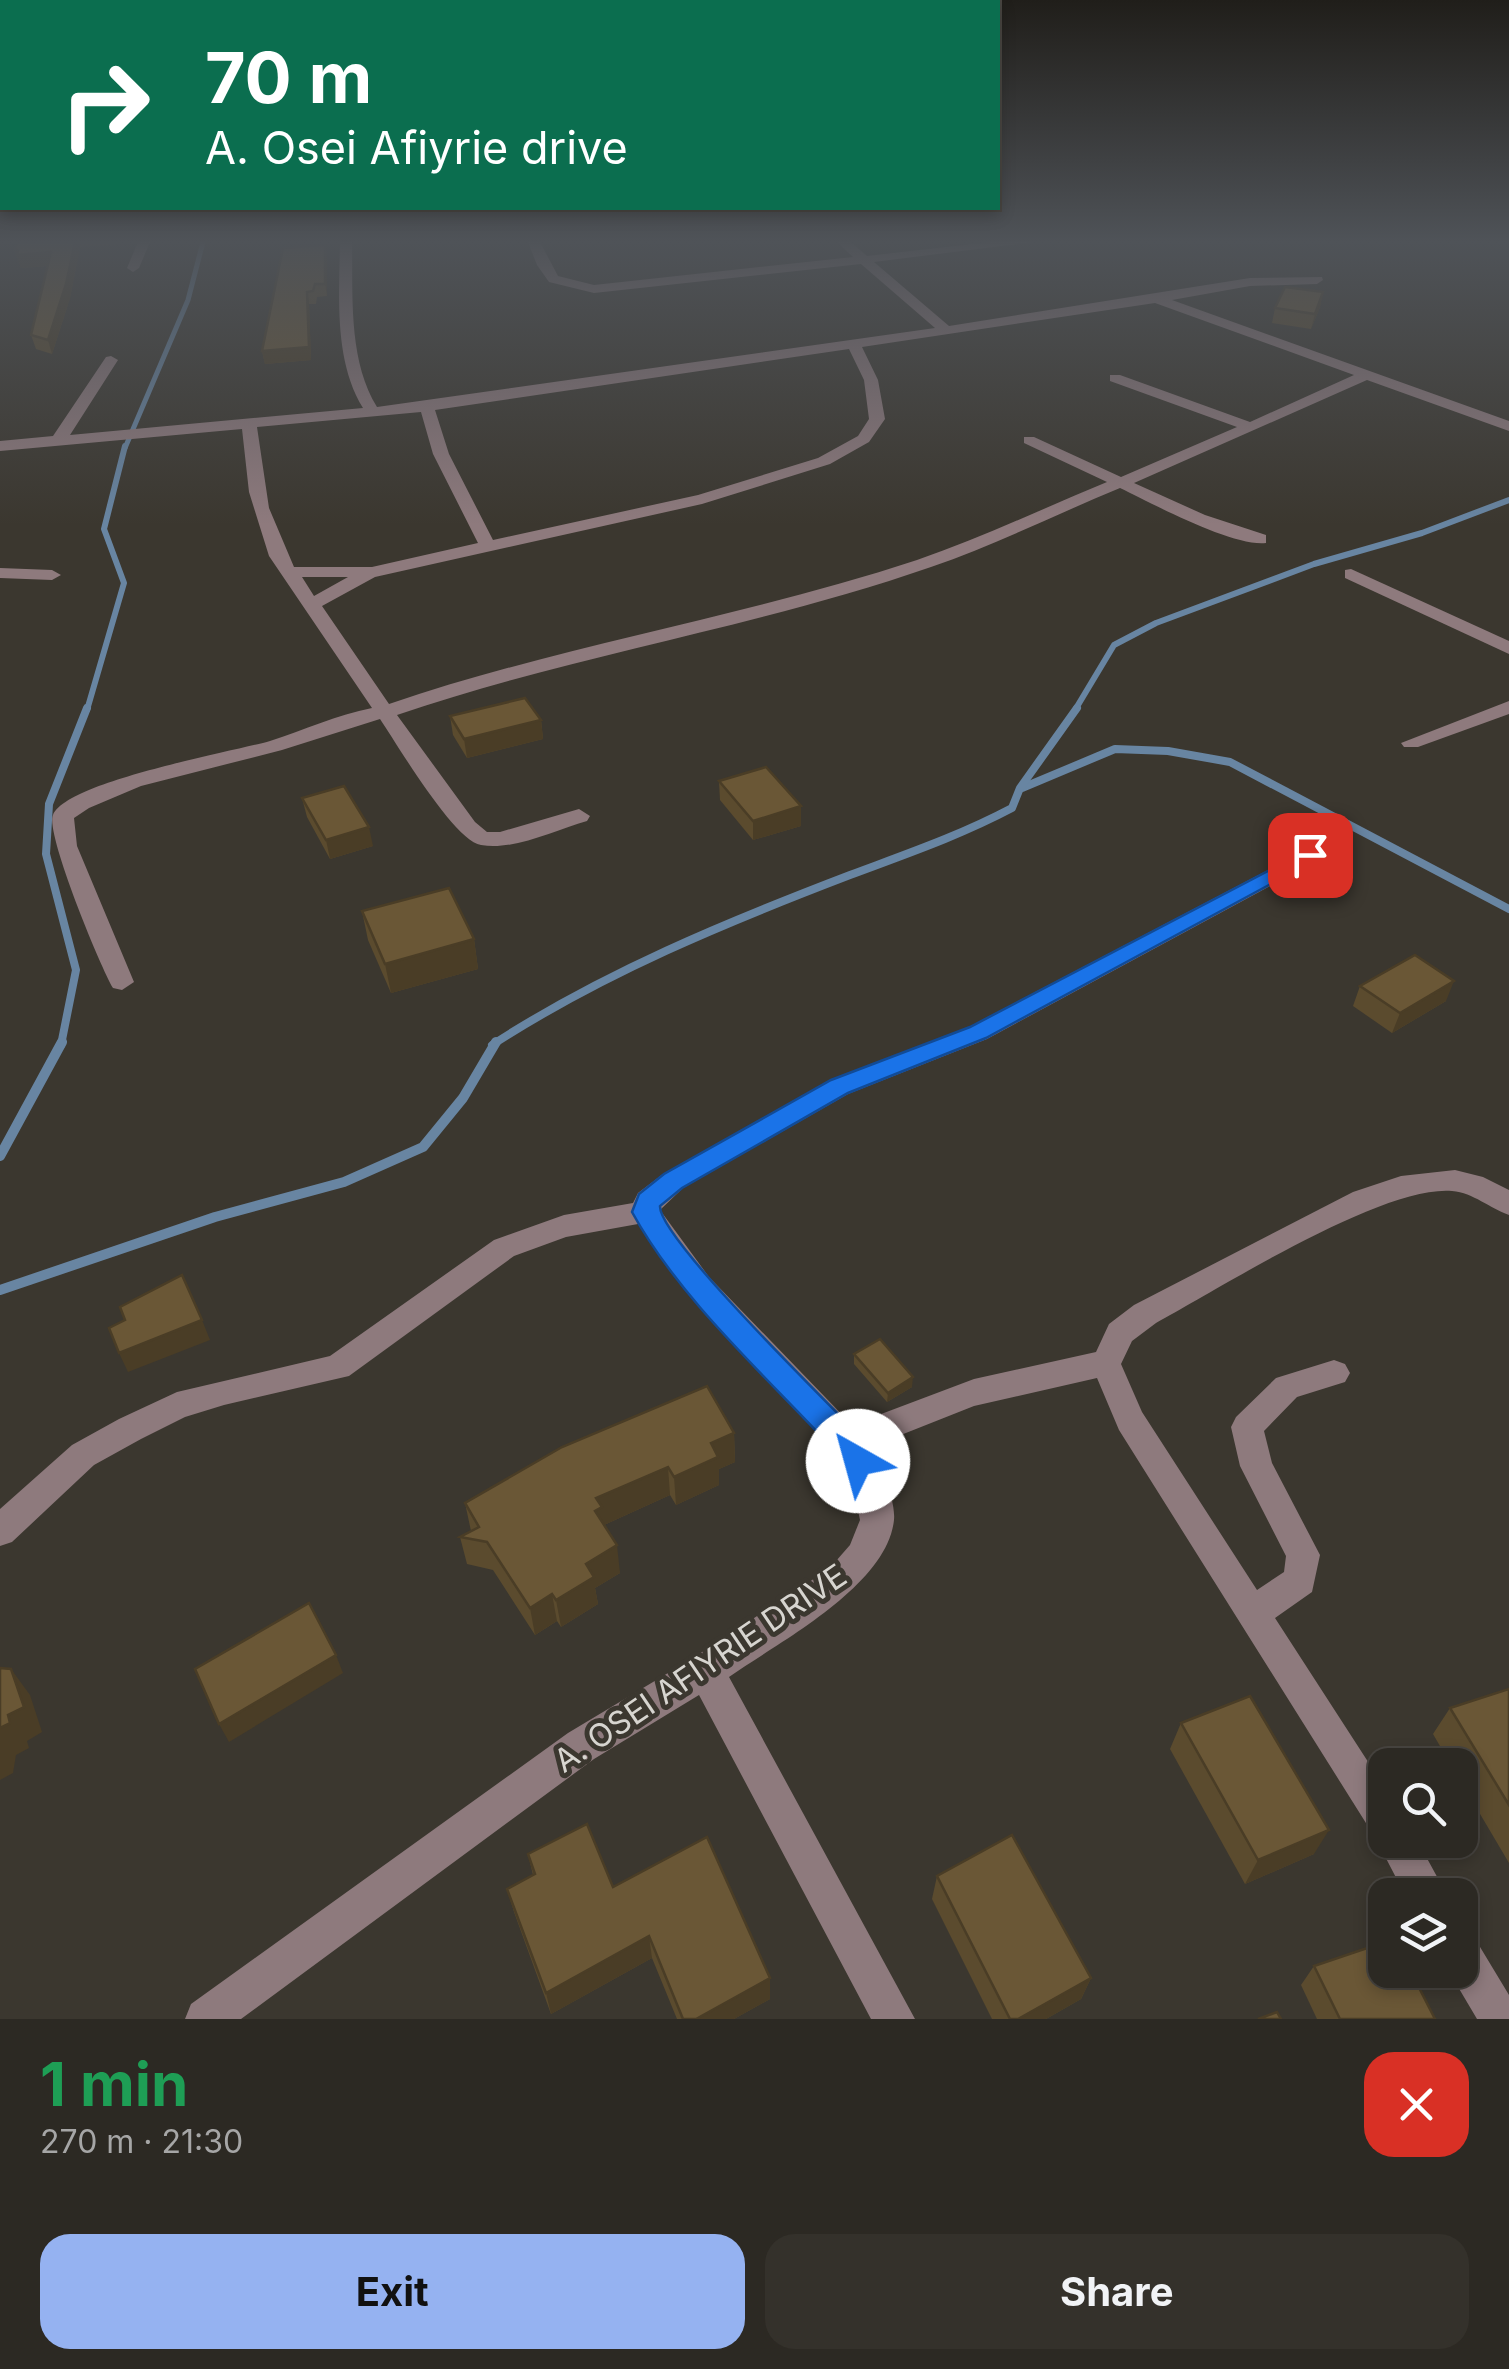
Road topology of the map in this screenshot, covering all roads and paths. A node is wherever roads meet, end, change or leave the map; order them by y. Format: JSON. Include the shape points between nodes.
{"nodes":[{"id":1,"x":350,"y":336,"type":"edge"},
{"id":2,"x":906,"y":336,"type":"edge"},
{"id":3,"x":1257,"y":336,"type":"edge"},
{"id":4,"x":854,"y":346,"type":"junction"},
{"id":5,"x":111,"y":360,"type":"dead end"},
{"id":6,"x":1364,"y":376,"type":"junction"},
{"id":7,"x":1115,"y":378,"type":"dead end"},
{"id":8,"x":427,"y":406,"type":"junction"},
{"id":9,"x":373,"y":412,"type":"junction"},
{"id":10,"x":249,"y":424,"type":"junction"},
{"id":11,"x":1509,"y":426,"type":"edge"},
{"id":12,"x":1251,"y":427,"type":"junction"},
{"id":13,"x":1029,"y":440,"type":"dead end"},
{"id":14,"x":58,"y":441,"type":"junction"},
{"id":15,"x":0,"y":446,"type":"edge"},
{"id":16,"x":1120,"y":484,"type":"junction"},
{"id":17,"x":1260,"y":540,"type":"dead end"},
{"id":18,"x":488,"y":547,"type":"junction"},
{"id":19,"x":290,"y":572,"type":"junction"},
{"id":20,"x":372,"y":572,"type":"junction"},
{"id":21,"x":0,"y":573,"type":"edge"},
{"id":22,"x":1351,"y":574,"type":"dead end"},
{"id":23,"x":52,"y":575,"type":"dead end"},
{"id":24,"x":312,"y":604,"type":"junction"},
{"id":25,"x":1509,"y":648,"type":"edge"},
{"id":26,"x":1509,"y":707,"type":"edge"},
{"id":27,"x":385,"y":712,"type":"junction"},
{"id":28,"x":1411,"y":744,"type":"dead end"},
{"id":29,"x":578,"y":816,"type":"dead end"},
{"id":30,"x":1310,"y":855,"type":"dead end"},
{"id":31,"x":122,"y":982,"type":"dead end"},
{"id":32,"x":1509,"y":1204,"type":"edge"},
{"id":33,"x":645,"y":1212,"type":"junction"},
{"id":34,"x":1106,"y":1364,"type":"junction"},
{"id":35,"x":1334,"y":1373,"type":"dead end"},
{"id":36,"x":847,"y":1442,"type":"junction"},
{"id":37,"x":0,"y":1531,"type":"edge"},
{"id":38,"x":1252,"y":1612,"type":"junction"},
{"id":39,"x":706,"y":1671,"type":"junction"},
{"id":40,"x":1368,"y":1796,"type":"edge"},
{"id":41,"x":1478,"y":1982,"type":"edge"},
{"id":42,"x":206,"y":2019,"type":"edge"},
{"id":43,"x":894,"y":2019,"type":"edge"},
{"id":44,"x":1500,"y":2019,"type":"edge"}],
"edges":[{"from":1,"to":9,"type":"street","via":[[355,383]]},
{"from":2,"to":4,"type":"street"},
{"from":3,"to":6,"type":"street"},
{"from":4,"to":8,"type":"street"},
{"from":4,"to":18,"type":"street","via":[[878,412],[852,448],[744,488]]},
{"from":5,"to":14,"type":"street"},
{"from":6,"to":11,"type":"street"},
{"from":6,"to":12,"type":"street"},
{"from":7,"to":12,"type":"street"},
{"from":8,"to":9,"type":"street"},
{"from":8,"to":18,"type":"street","via":[[441,454]]},
{"from":9,"to":10,"type":"street"},
{"from":10,"to":14,"type":"street"},
{"from":10,"to":19,"type":"street","via":[[266,532]]},
{"from":12,"to":16,"type":"street"},
{"from":13,"to":16,"type":"street"},
{"from":14,"to":15,"type":"street"},
{"from":16,"to":17,"type":"street"},
{"from":16,"to":27,"type":"street","via":[[866,582],[515,671]]},
{"from":18,"to":20,"type":"street"},
{"from":19,"to":20,"type":"street"},
{"from":19,"to":24,"type":"street"},
{"from":20,"to":24,"type":"street"},
{"from":21,"to":23,"type":"street"},
{"from":22,"to":25,"type":"street"},
{"from":24,"to":27,"type":"street"},
{"from":26,"to":28,"type":"street"},
{"from":27,"to":29,"type":"street","via":[[482,839],[501,840]]},
{"from":27,"to":31,"type":"street","via":[[135,783],[63,816],[66,846]]},
{"from":30,"to":33,"type":"street","via":[[978,1032],[839,1086],[673,1181],[648,1201]]},
{"from":32,"to":34,"type":"street","via":[[1490,1189],[1450,1178],[1363,1200],[1145,1314],[1120,1333]]},
{"from":33,"to":36,"type":"street","name":"A. OSEI AFIYRIE DRIVE","via":[[699,1286]]},
{"from":33,"to":37,"type":"street","via":[[564,1226],[504,1248],[338,1367],[177,1406],[130,1429],[83,1455]]},
{"from":34,"to":36,"type":"street","via":[[1018,1379],[935,1404]]},
{"from":34,"to":38,"type":"street","via":[[1130,1420]]},
{"from":35,"to":38,"type":"street","via":[[1287,1387],[1247,1428],[1256,1466],[1303,1555],[1300,1581]]},
{"from":36,"to":39,"type":"street","name":"A. OSEI AFIYRIE DRIVE","via":[[868,1479],[877,1520],[862,1556],[841,1580]]},
{"from":38,"to":40,"type":"street"},
{"from":39,"to":42,"type":"street","name":"A. OSEI AFIYRIE DRIVE","via":[[580,1746]]},
{"from":39,"to":43,"type":"street"},
{"from":41,"to":44,"type":"street"}]}
